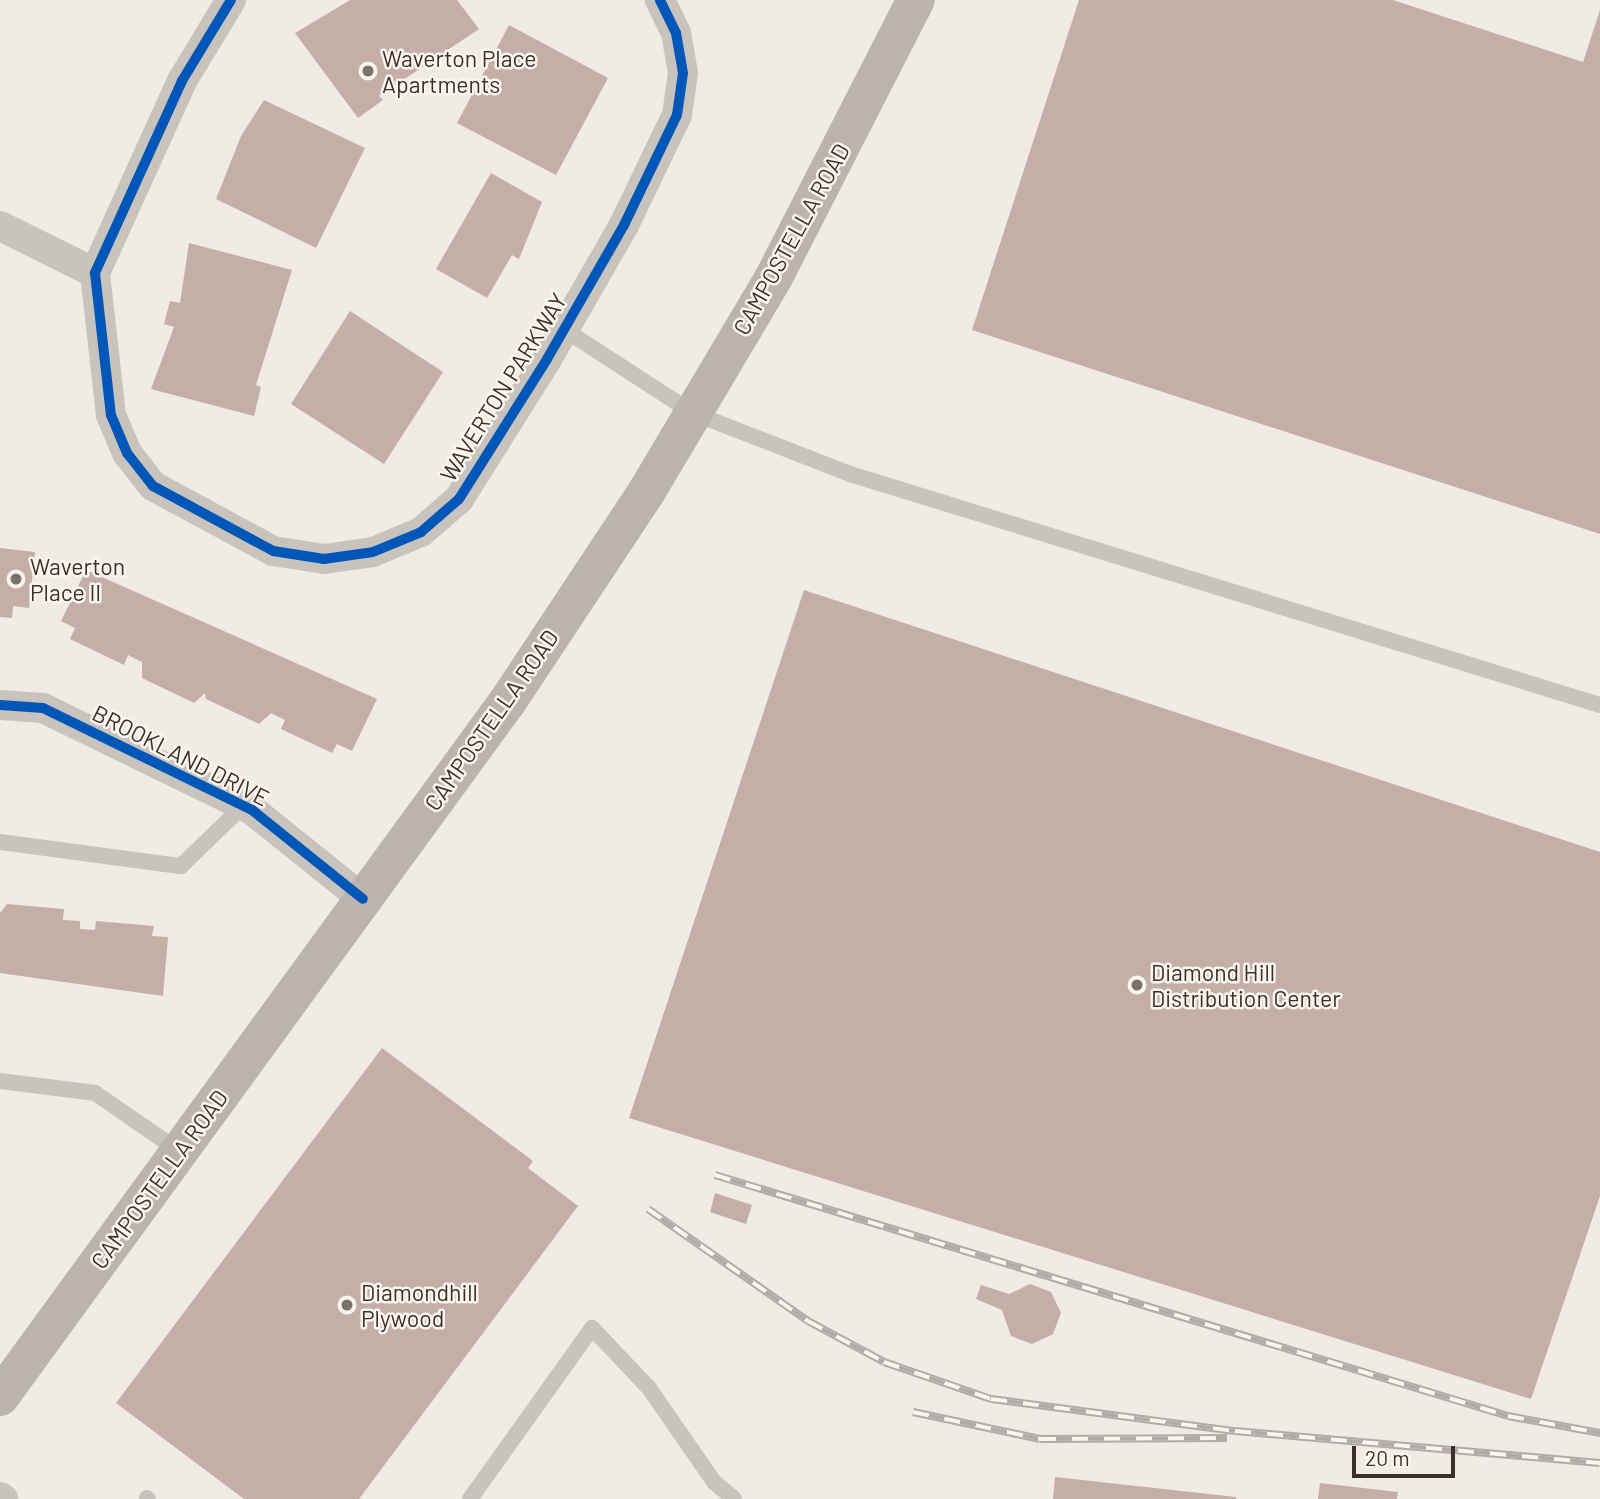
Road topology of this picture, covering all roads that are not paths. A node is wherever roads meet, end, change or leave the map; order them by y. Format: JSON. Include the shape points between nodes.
{"nodes":[{"id":1,"x":231,"y":0,"type":"edge"},
{"id":2,"x":660,"y":0,"type":"edge"},
{"id":3,"x":916,"y":0,"type":"edge"},
{"id":4,"x":0,"y":226,"type":"edge"},
{"id":5,"x":95,"y":273,"type":"junction"},
{"id":6,"x":565,"y":330,"type":"junction"},
{"id":7,"x":693,"y":413,"type":"junction"},
{"id":8,"x":0,"y":705,"type":"edge"},
{"id":9,"x":1600,"y":705,"type":"edge"},
{"id":10,"x":243,"y":806,"type":"junction"},
{"id":11,"x":0,"y":842,"type":"edge"},
{"id":12,"x":363,"y":899,"type":"junction"},
{"id":13,"x":0,"y":1081,"type":"edge"},
{"id":14,"x":179,"y":1151,"type":"junction"},
{"id":15,"x":0,"y":1397,"type":"edge"},
{"id":16,"x":470,"y":1499,"type":"edge"},
{"id":17,"x":734,"y":1499,"type":"edge"}],
"edges":[{"from":1,"to":5,"type":"street","via":[[182,81]]},
{"from":2,"to":6,"type":"street","name":"WAVERTON PARKWAY","via":[[676,33],[683,73],[677,115]]},
{"from":3,"to":7,"type":"main road","name":"CAMPOSTELLA ROAD","via":[[774,277]]},
{"from":4,"to":5,"type":"street"},
{"from":5,"to":6,"type":"street","name":"WAVERTON PARKWAY","via":[[111,415],[127,453],[153,486],[273,551],[324,559],[373,552],[421,532],[459,499]]},
{"from":6,"to":7,"type":"lane"},
{"from":7,"to":9,"type":"lane","via":[[849,474]]},
{"from":7,"to":12,"type":"main road","name":"CAMPOSTELLA ROAD","via":[[510,698]]},
{"from":8,"to":10,"type":"street","name":"BROOKLAND DRIVE","via":[[43,708]]},
{"from":10,"to":11,"type":"lane","via":[[181,866]]},
{"from":10,"to":12,"type":"street","name":"BROOKLAND DRIVE"},
{"from":12,"to":14,"type":"main road","name":"CAMPOSTELLA ROAD"},
{"from":13,"to":14,"type":"lane","via":[[95,1093]]},
{"from":14,"to":15,"type":"main road","name":"CAMPOSTELLA ROAD"},
{"from":16,"to":17,"type":"lane","via":[[592,1328],[649,1388],[714,1482]]}]}
